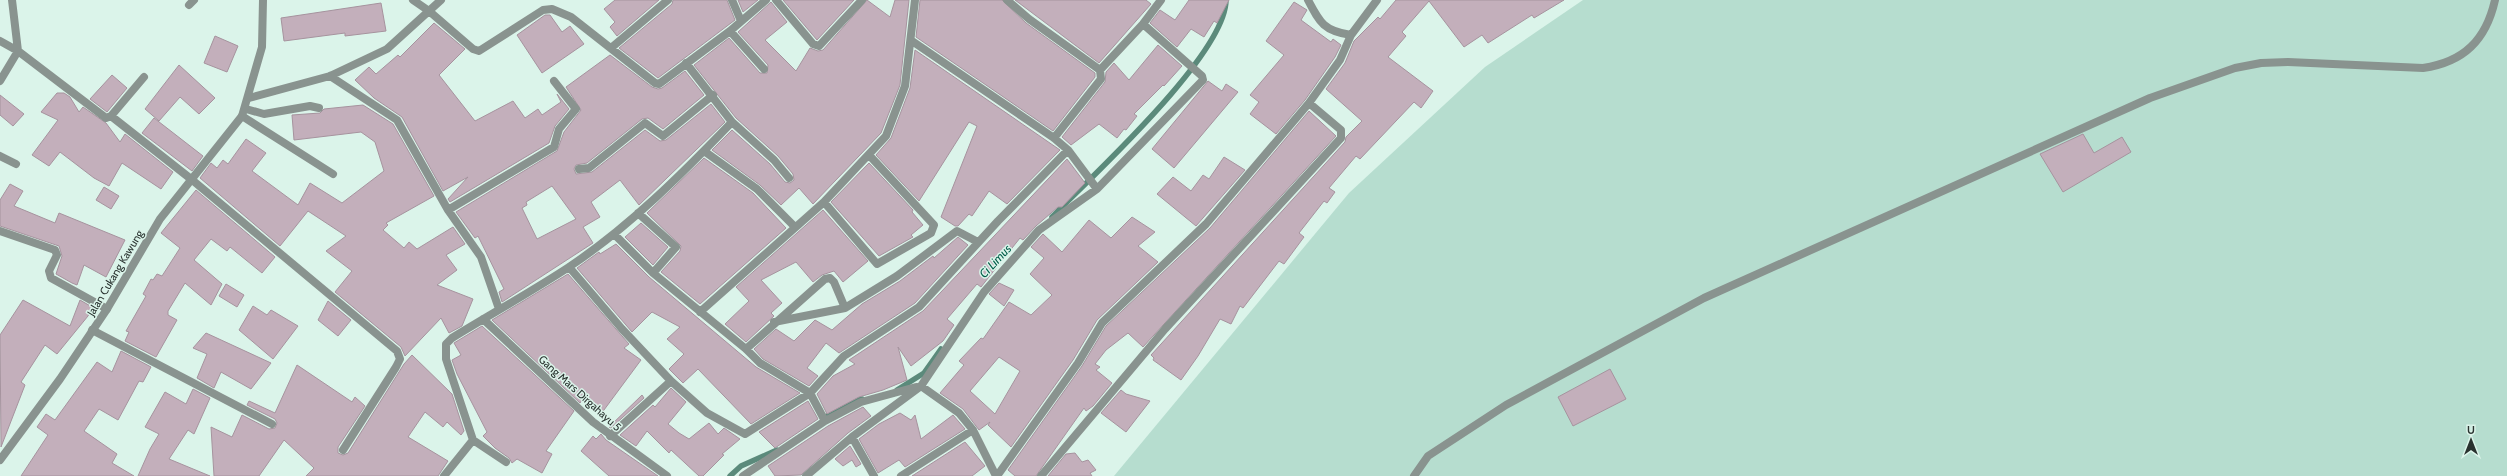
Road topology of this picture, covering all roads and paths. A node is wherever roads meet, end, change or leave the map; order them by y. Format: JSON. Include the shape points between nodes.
{"nodes":[{"id":1,"x":12,"y":0,"type":"edge"},
{"id":2,"x":263,"y":0,"type":"edge"},
{"id":3,"x":412,"y":0,"type":"edge"},
{"id":4,"x":441,"y":0,"type":"edge"},
{"id":5,"x":668,"y":0,"type":"edge"},
{"id":6,"x":732,"y":0,"type":"edge"},
{"id":7,"x":766,"y":0,"type":"edge"},
{"id":8,"x":776,"y":0,"type":"edge"},
{"id":9,"x":862,"y":0,"type":"edge"},
{"id":10,"x":915,"y":0,"type":"edge"},
{"id":11,"x":1007,"y":0,"type":"edge"},
{"id":12,"x":1161,"y":0,"type":"edge"},
{"id":13,"x":1308,"y":0,"type":"edge"},
{"id":14,"x":1378,"y":0,"type":"edge"},
{"id":15,"x":2495,"y":0,"type":"edge"},
{"id":16,"x":429,"y":11,"type":"junction"},
{"id":17,"x":742,"y":21,"type":"junction"},
{"id":18,"x":1143,"y":24,"type":"junction"},
{"id":19,"x":730,"y":31,"type":"junction"},
{"id":20,"x":1351,"y":35,"type":"junction"},
{"id":21,"x":0,"y":41,"type":"edge"},
{"id":22,"x":912,"y":41,"type":"junction"},
{"id":23,"x":611,"y":48,"type":"junction"},
{"id":24,"x":18,"y":51,"type":"junction"},
{"id":25,"x":686,"y":63,"type":"junction"},
{"id":26,"x":764,"y":69,"type":"dead end"},
{"id":27,"x":1100,"y":70,"type":"junction"},
{"id":28,"x":330,"y":76,"type":"junction"},
{"id":29,"x":144,"y":78,"type":"dead end"},
{"id":30,"x":0,"y":81,"type":"edge"},
{"id":31,"x":554,"y":81,"type":"dead end"},
{"id":32,"x":713,"y":95,"type":"junction"},
{"id":33,"x":248,"y":98,"type":"junction"},
{"id":34,"x":1309,"y":103,"type":"junction"},
{"id":35,"x":319,"y":108,"type":"dead end"},
{"id":36,"x":244,"y":112,"type":"junction"},
{"id":37,"x":111,"y":116,"type":"junction"},
{"id":38,"x":732,"y":122,"type":"junction"},
{"id":39,"x":1054,"y":138,"type":"junction"},
{"id":40,"x":1068,"y":150,"type":"junction"},
{"id":41,"x":704,"y":151,"type":"junction"},
{"id":42,"x":868,"y":155,"type":"junction"},
{"id":43,"x":0,"y":156,"type":"edge"},
{"id":44,"x":16,"y":164,"type":"dead end"},
{"id":45,"x":579,"y":169,"type":"dead end"},
{"id":46,"x":332,"y":174,"type":"dead end"},
{"id":47,"x":790,"y":178,"type":"dead end"},
{"id":48,"x":191,"y":179,"type":"junction"},
{"id":49,"x":1097,"y":189,"type":"junction"},
{"id":50,"x":824,"y":202,"type":"junction"},
{"id":51,"x":448,"y":210,"type":"junction"},
{"id":52,"x":638,"y":213,"type":"junction"},
{"id":53,"x":795,"y":227,"type":"junction"},
{"id":54,"x":0,"y":231,"type":"edge"},
{"id":55,"x":614,"y":234,"type":"junction"},
{"id":56,"x":978,"y":242,"type":"junction"},
{"id":57,"x":569,"y":267,"type":"junction"},
{"id":58,"x":653,"y":273,"type":"junction"},
{"id":59,"x":845,"y":308,"type":"junction"},
{"id":60,"x":107,"y":309,"type":"junction"},
{"id":61,"x":499,"y":309,"type":"junction"},
{"id":62,"x":700,"y":312,"type":"junction"},
{"id":63,"x":483,"y":319,"type":"junction"},
{"id":64,"x":774,"y":322,"type":"junction"},
{"id":65,"x":92,"y":330,"type":"junction"},
{"id":66,"x":746,"y":349,"type":"junction"},
{"id":67,"x":671,"y":381,"type":"junction"},
{"id":68,"x":921,"y":386,"type":"junction"},
{"id":69,"x":810,"y":393,"type":"junction"},
{"id":70,"x":826,"y":421,"type":"junction"},
{"id":71,"x":272,"y":424,"type":"dead end"},
{"id":72,"x":973,"y":430,"type":"junction"},
{"id":73,"x":610,"y":436,"type":"junction"},
{"id":74,"x":852,"y":437,"type":"junction"},
{"id":75,"x":473,"y":440,"type":"junction"},
{"id":76,"x":343,"y":450,"type":"dead end"},
{"id":77,"x":0,"y":460,"type":"edge"},
{"id":78,"x":506,"y":462,"type":"dead end"},
{"id":79,"x":444,"y":476,"type":"edge"},
{"id":80,"x":667,"y":476,"type":"edge"},
{"id":81,"x":743,"y":476,"type":"edge"},
{"id":82,"x":806,"y":476,"type":"edge"},
{"id":83,"x":874,"y":476,"type":"edge"},
{"id":84,"x":901,"y":476,"type":"edge"},
{"id":85,"x":997,"y":476,"type":"edge"},
{"id":86,"x":1041,"y":476,"type":"edge"},
{"id":87,"x":1414,"y":476,"type":"edge"}],
"edges":[{"from":1,"to":24,"type":"street"},
{"from":2,"to":33,"type":"street","name":"Jalan Cukang Kawung","via":[[262,47]]},
{"from":3,"to":16,"type":"street"},
{"from":4,"to":16,"type":"street"},
{"from":5,"to":23,"type":"street"},
{"from":6,"to":17,"type":"street"},
{"from":7,"to":17,"type":"street"},
{"from":8,"to":9,"type":"street","via":[[813,44],[819,46]]},
{"from":10,"to":22,"type":"street"},
{"from":11,"to":27,"type":"street","via":[[1029,20]]},
{"from":12,"to":18,"type":"street"},
{"from":13,"to":20,"type":"street","via":[[1318,21],[1333,32]]},
{"from":14,"to":20,"type":"street"},
{"from":15,"to":87,"type":"street","via":[[2491,19],[2475,44],[2456,59],[2440,65],[2423,68],[2261,63],[2235,68],[2150,98],[1704,298],[1506,405],[1428,456]]},
{"from":16,"to":23,"type":"street","via":[[473,49],[479,51],[543,10],[552,9],[570,17]]},
{"from":16,"to":28,"type":"street","via":[[387,49]]},
{"from":17,"to":19,"type":"street"},
{"from":18,"to":27,"type":"street"},
{"from":18,"to":49,"type":"street","via":[[1202,76],[1202,80]]},
{"from":19,"to":25,"type":"street"},
{"from":19,"to":26,"type":"street"},
{"from":20,"to":34,"type":"street","via":[[1340,60]]},
{"from":21,"to":24,"type":"street"},
{"from":22,"to":39,"type":"street"},
{"from":22,"to":42,"type":"street","via":[[904,86],[886,136]]},
{"from":23,"to":25,"type":"street","via":[[654,83],[663,82]]},
{"from":24,"to":30,"type":"street"},
{"from":24,"to":37,"type":"street","via":[[100,116]]},
{"from":25,"to":32,"type":"street"},
{"from":27,"to":39,"type":"street","via":[[1101,79]]},
{"from":28,"to":33,"type":"street"},
{"from":28,"to":51,"type":"street","via":[[397,120]]},
{"from":29,"to":37,"type":"street"},
{"from":31,"to":51,"type":"street","via":[[576,109],[559,129],[554,147]]},
{"from":32,"to":38,"type":"street"},
{"from":32,"to":45,"type":"street","via":[[663,136],[646,123],[589,168]]},
{"from":33,"to":36,"type":"street","name":"Jalan Cukang Kawung"},
{"from":34,"to":85,"type":"street","via":[[1206,224],[1102,323],[1078,363]]},
{"from":34,"to":86,"type":"street","via":[[1341,130],[1341,138],[1165,329]]},
{"from":35,"to":36,"type":"street","via":[[310,106],[264,114]]},
{"from":36,"to":46,"type":"street"},
{"from":36,"to":48,"type":"street","name":"Jalan Cukang Kawung"},
{"from":37,"to":48,"type":"street"},
{"from":38,"to":41,"type":"street"},
{"from":38,"to":47,"type":"street"},
{"from":39,"to":40,"type":"street"},
{"from":40,"to":49,"type":"street"},
{"from":40,"to":56,"type":"street"},
{"from":41,"to":52,"type":"street"},
{"from":41,"to":53,"type":"street","via":[[757,189]]},
{"from":42,"to":50,"type":"street"},
{"from":42,"to":50,"type":"street","via":[[934,225],[931,233],[881,263],[874,262]]},
{"from":43,"to":44,"type":"street"},
{"from":48,"to":60,"type":"street","name":"Jalan Cukang Kawung","via":[[160,219]]},
{"from":48,"to":76,"type":"street","via":[[397,351],[400,359],[396,367]]},
{"from":49,"to":68,"type":"street","via":[[1039,230],[984,292]]},
{"from":50,"to":53,"type":"street"},
{"from":51,"to":61,"type":"street","via":[[481,257]]},
{"from":52,"to":55,"type":"street"},
{"from":52,"to":58,"type":"street","via":[[676,247]]},
{"from":53,"to":62,"type":"street"},
{"from":54,"to":60,"type":"street","via":[[55,250],[57,255],[49,271],[51,278]]},
{"from":55,"to":57,"type":"street"},
{"from":55,"to":58,"type":"street"},
{"from":56,"to":59,"type":"street","via":[[957,231],[897,276]]},
{"from":56,"to":69,"type":"street","via":[[919,307],[844,356]]},
{"from":57,"to":61,"type":"street"},
{"from":57,"to":67,"type":"street"},
{"from":58,"to":62,"type":"street"},
{"from":59,"to":64,"type":"street"},
{"from":59,"to":64,"type":"street","via":[[830,278],[825,279]]},
{"from":60,"to":65,"type":"street","name":"Jalan Cukang Kawung"},
{"from":61,"to":63,"type":"street"},
{"from":62,"to":66,"type":"street"},
{"from":63,"to":73,"type":"street","name":"Gang Mars Dirgahayu 5"},
{"from":63,"to":75,"type":"street","via":[[452,338],[445,348],[446,359]]},
{"from":64,"to":66,"type":"street"},
{"from":65,"to":71,"type":"street"},
{"from":65,"to":77,"type":"street","name":"Jalan Cukang Kawung"},
{"from":66,"to":69,"type":"street","via":[[760,363]]},
{"from":67,"to":69,"type":"street","via":[[707,413],[745,434]]},
{"from":67,"to":73,"type":"street"},
{"from":68,"to":70,"type":"street","via":[[861,402]]},
{"from":68,"to":72,"type":"street","via":[[959,413]]},
{"from":68,"to":74,"type":"street"},
{"from":69,"to":70,"type":"street"},
{"from":70,"to":81,"type":"street"},
{"from":72,"to":84,"type":"street"},
{"from":72,"to":85,"type":"street"},
{"from":73,"to":80,"type":"street","name":"Gang Mars Dirgahayu 5"},
{"from":74,"to":82,"type":"street"},
{"from":74,"to":83,"type":"street"},
{"from":75,"to":78,"type":"street"},
{"from":75,"to":79,"type":"street"}]}
